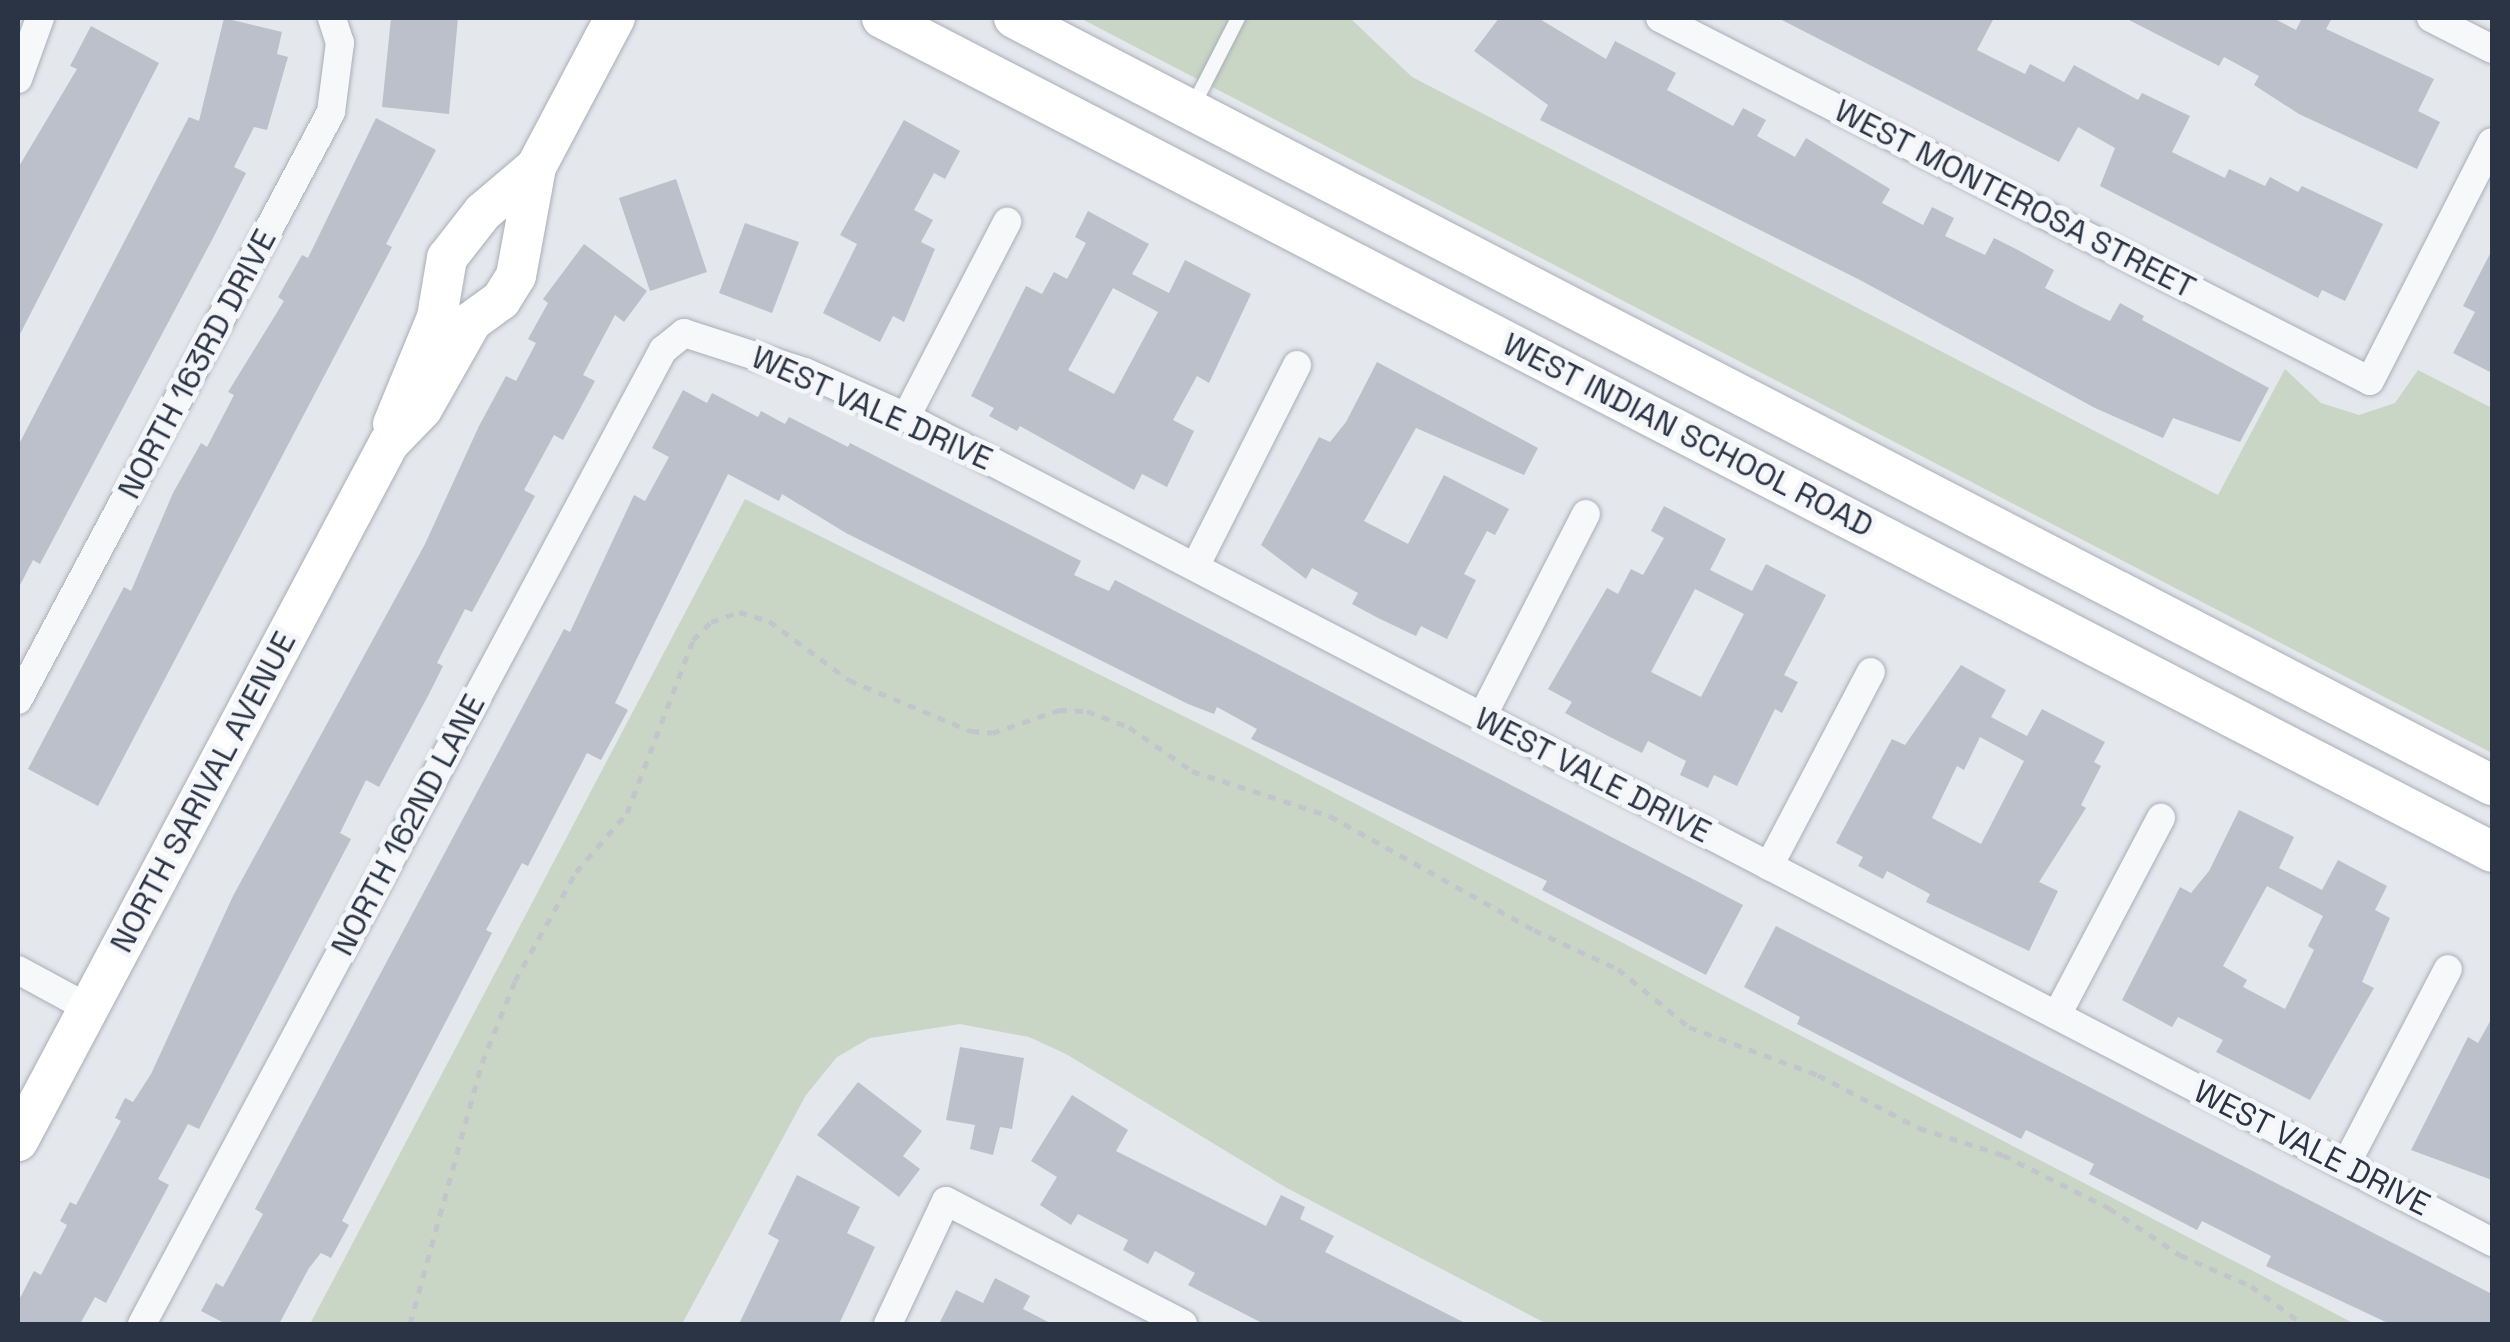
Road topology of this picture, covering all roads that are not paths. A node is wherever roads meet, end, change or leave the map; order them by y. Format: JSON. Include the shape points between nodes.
{"nodes":[{"id":1,"x":40,"y":18,"type":"edge"},
{"id":2,"x":332,"y":18,"type":"edge"},
{"id":3,"x":615,"y":18,"type":"edge"},
{"id":4,"x":882,"y":18,"type":"edge"},
{"id":5,"x":1014,"y":18,"type":"edge"},
{"id":6,"x":1238,"y":18,"type":"edge"},
{"id":7,"x":1660,"y":18,"type":"edge"},
{"id":8,"x":2431,"y":18,"type":"edge"},
{"id":9,"x":2492,"y":49,"type":"edge"},
{"id":10,"x":18,"y":79,"type":"edge"},
{"id":11,"x":1191,"y":110,"type":"junction"},
{"id":12,"x":2492,"y":142,"type":"edge"},
{"id":13,"x":527,"y":175,"type":"junction"},
{"id":14,"x":1007,"y":222,"type":"dead end"},
{"id":15,"x":458,"y":316,"type":"junction"},
{"id":16,"x":684,"y":333,"type":"joint"},
{"id":17,"x":1298,"y":365,"type":"dead end"},
{"id":18,"x":906,"y":417,"type":"junction"},
{"id":19,"x":1586,"y":514,"type":"dead end"},
{"id":20,"x":1196,"y":566,"type":"junction"},
{"id":21,"x":1871,"y":672,"type":"dead end"},
{"id":22,"x":18,"y":700,"type":"edge"},
{"id":23,"x":1482,"y":717,"type":"junction"},
{"id":24,"x":2492,"y":784,"type":"edge"},
{"id":25,"x":2162,"y":818,"type":"dead end"},
{"id":26,"x":2492,"y":852,"type":"edge"},
{"id":27,"x":1769,"y":866,"type":"junction"},
{"id":28,"x":2448,"y":968,"type":"dead end"},
{"id":29,"x":18,"y":970,"type":"edge"},
{"id":30,"x":88,"y":1008,"type":"junction"},
{"id":31,"x":2057,"y":1016,"type":"junction"},
{"id":32,"x":18,"y":1141,"type":"edge"},
{"id":33,"x":2345,"y":1166,"type":"junction"},
{"id":34,"x":2492,"y":1242,"type":"edge"},
{"id":35,"x":142,"y":1324,"type":"edge"},
{"id":36,"x":888,"y":1324,"type":"edge"},
{"id":37,"x":1183,"y":1324,"type":"edge"}],
"edges":[{"from":1,"to":10,"type":"street"},
{"from":2,"to":22,"type":"street","name":"NORTH 163RD DRIVE","via":[[340,43],[330,112]]},
{"from":3,"to":13,"type":"main road","name":"NORTH SARIVAL AVENUE"},
{"from":4,"to":26,"type":"main road","name":"WEST INDIAN SCHOOL ROAD"},
{"from":5,"to":11,"type":"main road","name":"WEST INDIAN SCHOOL ROAD"},
{"from":6,"to":11,"type":"lane"},
{"from":7,"to":12,"type":"street","name":"WEST MONTEROSA STREET","via":[[2370,381]]},
{"from":8,"to":9,"type":"street"},
{"from":11,"to":24,"type":"main road","name":"WEST INDIAN SCHOOL ROAD"},
{"from":13,"to":15,"type":"main road","name":"NORTH SARIVAL AVENUE","via":[[454,246]]},
{"from":13,"to":15,"type":"main road","name":"NORTH SARIVAL AVENUE","via":[[516,276],[501,300]]},
{"from":14,"to":18,"type":"street"},
{"from":15,"to":30,"type":"main road","name":"NORTH SARIVAL AVENUE","via":[[397,402],[389,443]]},
{"from":16,"to":18,"type":"street","name":"WEST VALE DRIVE","via":[[805,372]]},
{"from":16,"to":35,"type":"street","name":"NORTH 162ND LANE","via":[[663,350]]},
{"from":17,"to":20,"type":"street"},
{"from":18,"to":20,"type":"street","name":"WEST VALE DRIVE"},
{"from":19,"to":23,"type":"street"},
{"from":20,"to":23,"type":"street","name":"WEST VALE DRIVE"},
{"from":21,"to":27,"type":"street"},
{"from":23,"to":27,"type":"street","name":"WEST VALE DRIVE"},
{"from":25,"to":31,"type":"street"},
{"from":27,"to":31,"type":"street","name":"WEST VALE DRIVE"},
{"from":28,"to":33,"type":"street"},
{"from":29,"to":30,"type":"street"},
{"from":30,"to":32,"type":"main road","name":"NORTH SARIVAL AVENUE"},
{"from":31,"to":33,"type":"street","name":"WEST VALE DRIVE"},
{"from":33,"to":34,"type":"street","name":"WEST VALE DRIVE"},
{"from":36,"to":37,"type":"street","via":[[946,1201]]}]}
